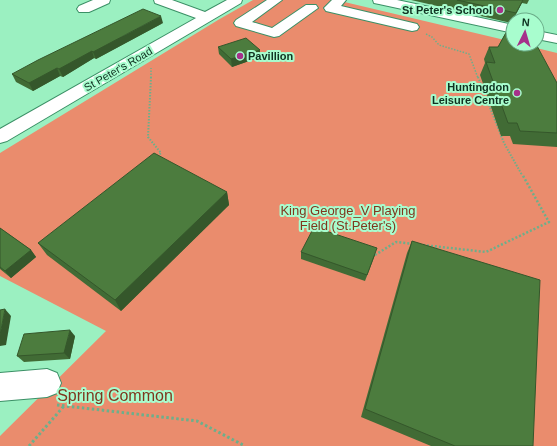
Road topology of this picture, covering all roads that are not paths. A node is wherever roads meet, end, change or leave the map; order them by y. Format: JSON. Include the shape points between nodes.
{"nodes":[{"id":1,"x":104,"y":0,"type":"edge"},
{"id":2,"x":160,"y":0,"type":"edge"},
{"id":3,"x":236,"y":0,"type":"edge"},
{"id":4,"x":379,"y":0,"type":"edge"},
{"id":5,"x":286,"y":2,"type":"edge"},
{"id":6,"x":336,"y":4,"type":"edge"},
{"id":7,"x":311,"y":8,"type":"junction"},
{"id":8,"x":84,"y":10,"type":"dead end"},
{"id":9,"x":206,"y":17,"type":"junction"},
{"id":10,"x":412,"y":27,"type":"road end"},
{"id":11,"x":505,"y":27,"type":"edge"},
{"id":12,"x":545,"y":37,"type":"edge"},
{"id":13,"x":557,"y":39,"type":"edge"},
{"id":14,"x":0,"y":138,"type":"edge"},
{"id":15,"x":0,"y":387,"type":"edge"},
{"id":16,"x":49,"y":394,"type":"road end"}],
"edges":[{"from":1,"to":8,"type":"street"},
{"from":2,"to":9,"type":"street"},
{"from":3,"to":9,"type":"street","name":"St Peter's Road"},
{"from":4,"to":11,"type":"street"},
{"from":5,"to":7,"type":"street"},
{"from":5,"to":7,"type":"street","via":[[241,23],[274,33]]},
{"from":6,"to":7,"type":"street","via":[[326,12]]},
{"from":6,"to":10,"type":"street"},
{"from":9,"to":14,"type":"street","name":"St Peter's Road","via":[[143,62]]},
{"from":12,"to":13,"type":"street"},
{"from":15,"to":16,"type":"street"}]}
